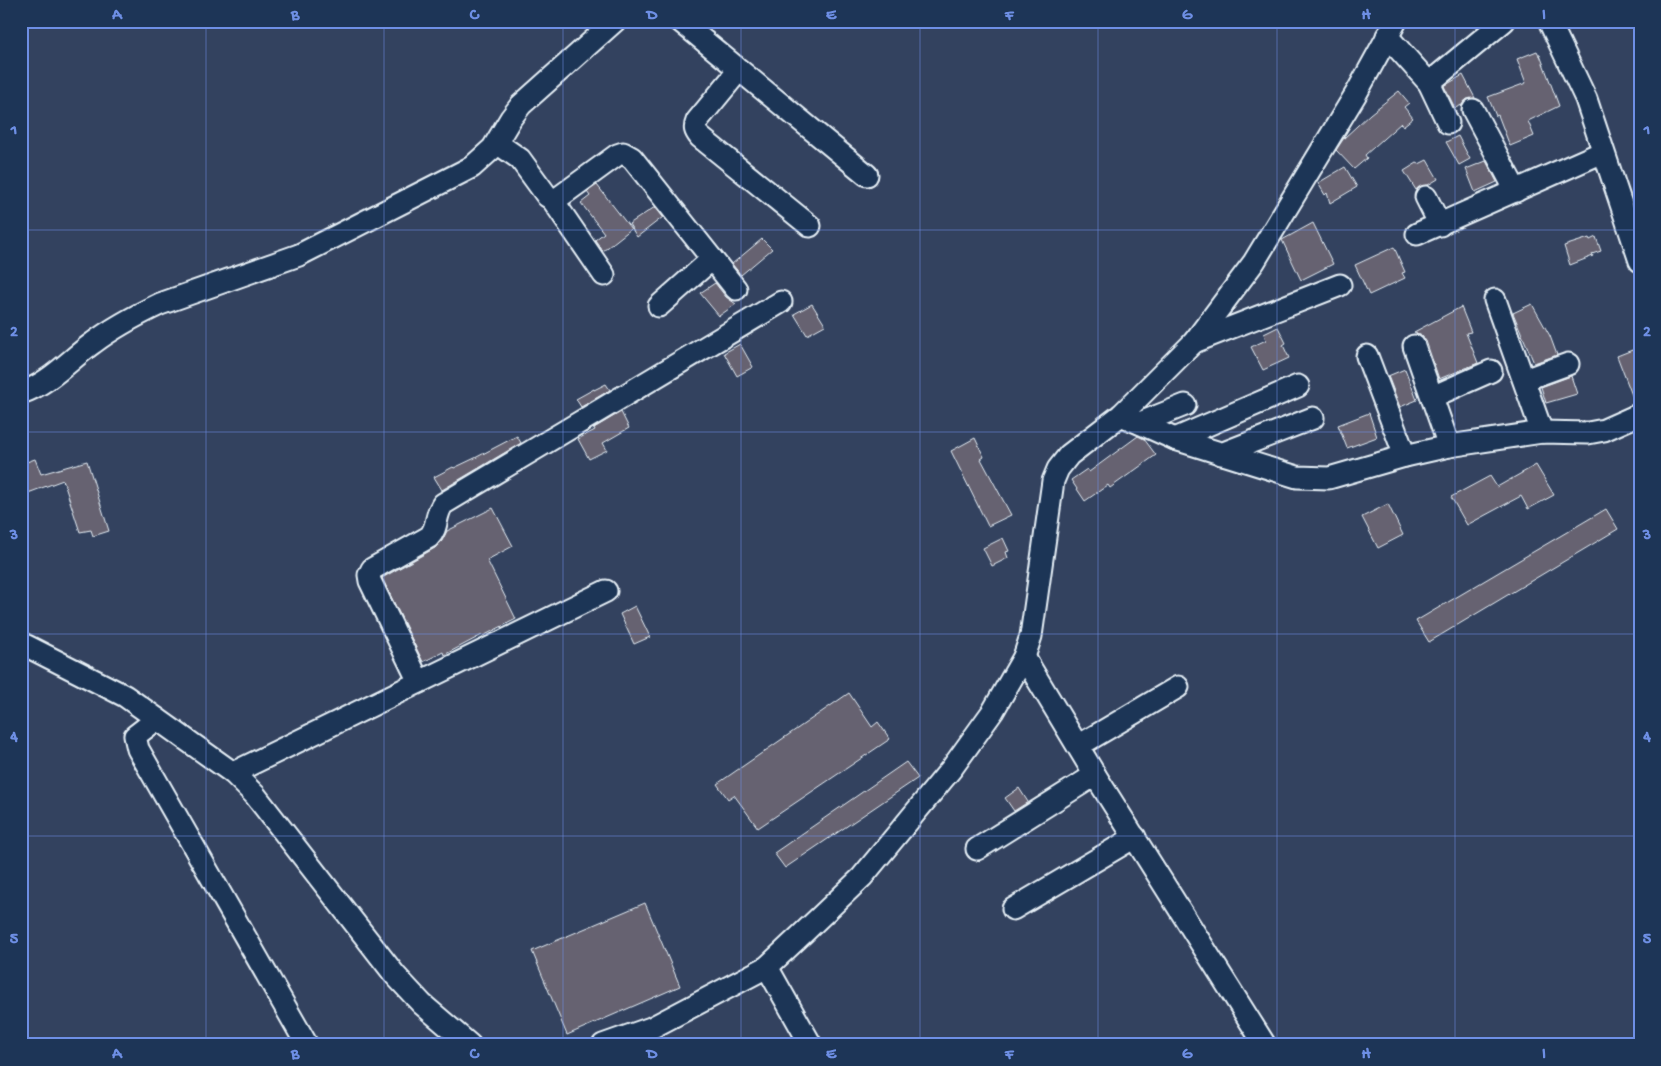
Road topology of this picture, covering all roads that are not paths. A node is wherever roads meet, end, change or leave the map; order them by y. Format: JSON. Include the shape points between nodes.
{"nodes":[{"id":1,"x":615,"y":21,"type":"edge"},
{"id":2,"x":680,"y":21,"type":"edge"},
{"id":3,"x":1504,"y":21,"type":"edge"},
{"id":4,"x":1549,"y":21,"type":"edge"},
{"id":5,"x":1391,"y":29,"type":"edge"},
{"id":6,"x":739,"y":70,"type":"junction"},
{"id":7,"x":1429,"y":83,"type":"junction"},
{"id":8,"x":1473,"y":110,"type":"dead end"},
{"id":9,"x":1448,"y":123,"type":"dead end"},
{"id":10,"x":497,"y":143,"type":"junction"},
{"id":11,"x":1603,"y":152,"type":"junction"},
{"id":12,"x":867,"y":175,"type":"dead end"},
{"id":13,"x":1516,"y":191,"type":"junction"},
{"id":14,"x":1426,"y":197,"type":"dead end"},
{"id":15,"x":552,"y":199,"type":"junction"},
{"id":16,"x":1440,"y":225,"type":"junction"},
{"id":17,"x":810,"y":226,"type":"dead end"},
{"id":18,"x":1417,"y":234,"type":"dead end"},
{"id":19,"x":712,"y":259,"type":"junction"},
{"id":20,"x":1640,"y":261,"type":"edge"},
{"id":21,"x":604,"y":275,"type":"dead end"},
{"id":22,"x":1340,"y":285,"type":"dead end"},
{"id":23,"x":736,"y":289,"type":"dead end"},
{"id":24,"x":1494,"y":300,"type":"dead end"},
{"id":25,"x":781,"y":302,"type":"dead end"},
{"id":26,"x":659,"y":306,"type":"dead end"},
{"id":27,"x":1194,"y":342,"type":"junction"},
{"id":28,"x":1414,"y":346,"type":"dead end"},
{"id":29,"x":1367,"y":356,"type":"dead end"},
{"id":30,"x":1568,"y":364,"type":"dead end"},
{"id":31,"x":1491,"y":371,"type":"dead end"},
{"id":32,"x":1524,"y":380,"type":"junction"},
{"id":33,"x":1298,"y":386,"type":"dead end"},
{"id":34,"x":21,"y":393,"type":"edge"},
{"id":35,"x":1432,"y":397,"type":"junction"},
{"id":36,"x":1185,"y":405,"type":"dead end"},
{"id":37,"x":1640,"y":414,"type":"edge"},
{"id":38,"x":1313,"y":418,"type":"dead end"},
{"id":39,"x":1130,"y":419,"type":"junction"},
{"id":40,"x":1542,"y":432,"type":"junction"},
{"id":41,"x":1175,"y":439,"type":"junction"},
{"id":42,"x":1449,"y":446,"type":"junction"},
{"id":43,"x":1222,"y":454,"type":"junction"},
{"id":44,"x":1406,"y":456,"type":"junction"},
{"id":45,"x":606,"y":590,"type":"dead end"},
{"id":46,"x":21,"y":643,"type":"edge"},
{"id":47,"x":1024,"y":658,"type":"junction"},
{"id":48,"x":418,"y":682,"type":"junction"},
{"id":49,"x":1178,"y":687,"type":"dead end"},
{"id":50,"x":157,"y":719,"type":"junction"},
{"id":51,"x":1078,"y":746,"type":"junction"},
{"id":52,"x":233,"y":773,"type":"junction"},
{"id":53,"x":1095,"y":775,"type":"junction"},
{"id":54,"x":1135,"y":837,"type":"junction"},
{"id":55,"x":977,"y":849,"type":"dead end"},
{"id":56,"x":1013,"y":909,"type":"dead end"},
{"id":57,"x":766,"y":968,"type":"junction"},
{"id":58,"x":307,"y":1045,"type":"edge"},
{"id":59,"x":470,"y":1045,"type":"edge"},
{"id":60,"x":603,"y":1045,"type":"edge"},
{"id":61,"x":811,"y":1045,"type":"edge"},
{"id":62,"x":1265,"y":1045,"type":"edge"}],
"edges":[{"from":1,"to":10,"type":"street","via":[[521,106]]},
{"from":2,"to":6,"type":"street"},
{"from":3,"to":7,"type":"street"},
{"from":4,"to":11,"type":"street","via":[[1586,99]]},
{"from":5,"to":7,"type":"street"},
{"from":5,"to":27,"type":"street","via":[[1254,262]]},
{"from":6,"to":12,"type":"street"},
{"from":6,"to":17,"type":"street","via":[[697,120],[696,132]]},
{"from":7,"to":9,"type":"street"},
{"from":8,"to":13,"type":"street"},
{"from":10,"to":15,"type":"street","via":[[520,158]]},
{"from":10,"to":34,"type":"street","via":[[485,158],[472,167],[299,256],[145,311],[94,342],[53,376]]},
{"from":11,"to":13,"type":"street"},
{"from":11,"to":20,"type":"street"},
{"from":13,"to":16,"type":"street"},
{"from":14,"to":16,"type":"street"},
{"from":15,"to":19,"type":"street","via":[[558,198],[617,154],[623,154],[632,158]]},
{"from":15,"to":21,"type":"street"},
{"from":16,"to":18,"type":"street"},
{"from":19,"to":23,"type":"street"},
{"from":19,"to":26,"type":"street"},
{"from":22,"to":27,"type":"street"},
{"from":24,"to":32,"type":"street"},
{"from":25,"to":48,"type":"street","via":[[443,504],[438,511],[434,532],[429,537],[372,569],[370,581]]},
{"from":27,"to":39,"type":"street"},
{"from":28,"to":35,"type":"street"},
{"from":29,"to":44,"type":"street"},
{"from":30,"to":32,"type":"street"},
{"from":31,"to":35,"type":"street"},
{"from":32,"to":40,"type":"street"},
{"from":33,"to":41,"type":"street"},
{"from":35,"to":42,"type":"street"},
{"from":36,"to":39,"type":"street"},
{"from":37,"to":40,"type":"street","via":[[1604,430],[1588,433]]},
{"from":38,"to":43,"type":"street"},
{"from":39,"to":41,"type":"street"},
{"from":39,"to":47,"type":"street","via":[[1069,455],[1058,469],[1053,481],[1031,636]]},
{"from":40,"to":42,"type":"street"},
{"from":41,"to":43,"type":"street"},
{"from":42,"to":44,"type":"street"},
{"from":43,"to":44,"type":"street","via":[[1297,478],[1315,479]]},
{"from":45,"to":48,"type":"street"},
{"from":46,"to":50,"type":"street","via":[[125,696]]},
{"from":47,"to":51,"type":"street"},
{"from":47,"to":57,"type":"street","via":[[993,711],[952,768],[862,876]]},
{"from":48,"to":52,"type":"street"},
{"from":49,"to":51,"type":"street"},
{"from":50,"to":52,"type":"street"},
{"from":50,"to":58,"type":"street","via":[[135,736],[138,749]]},
{"from":51,"to":53,"type":"street"},
{"from":52,"to":59,"type":"street","via":[[255,795],[395,975],[422,1004]]},
{"from":53,"to":54,"type":"street"},
{"from":53,"to":55,"type":"street"},
{"from":54,"to":56,"type":"street"},
{"from":54,"to":62,"type":"street"},
{"from":57,"to":60,"type":"street","via":[[651,1028]]},
{"from":57,"to":61,"type":"street"}]}
